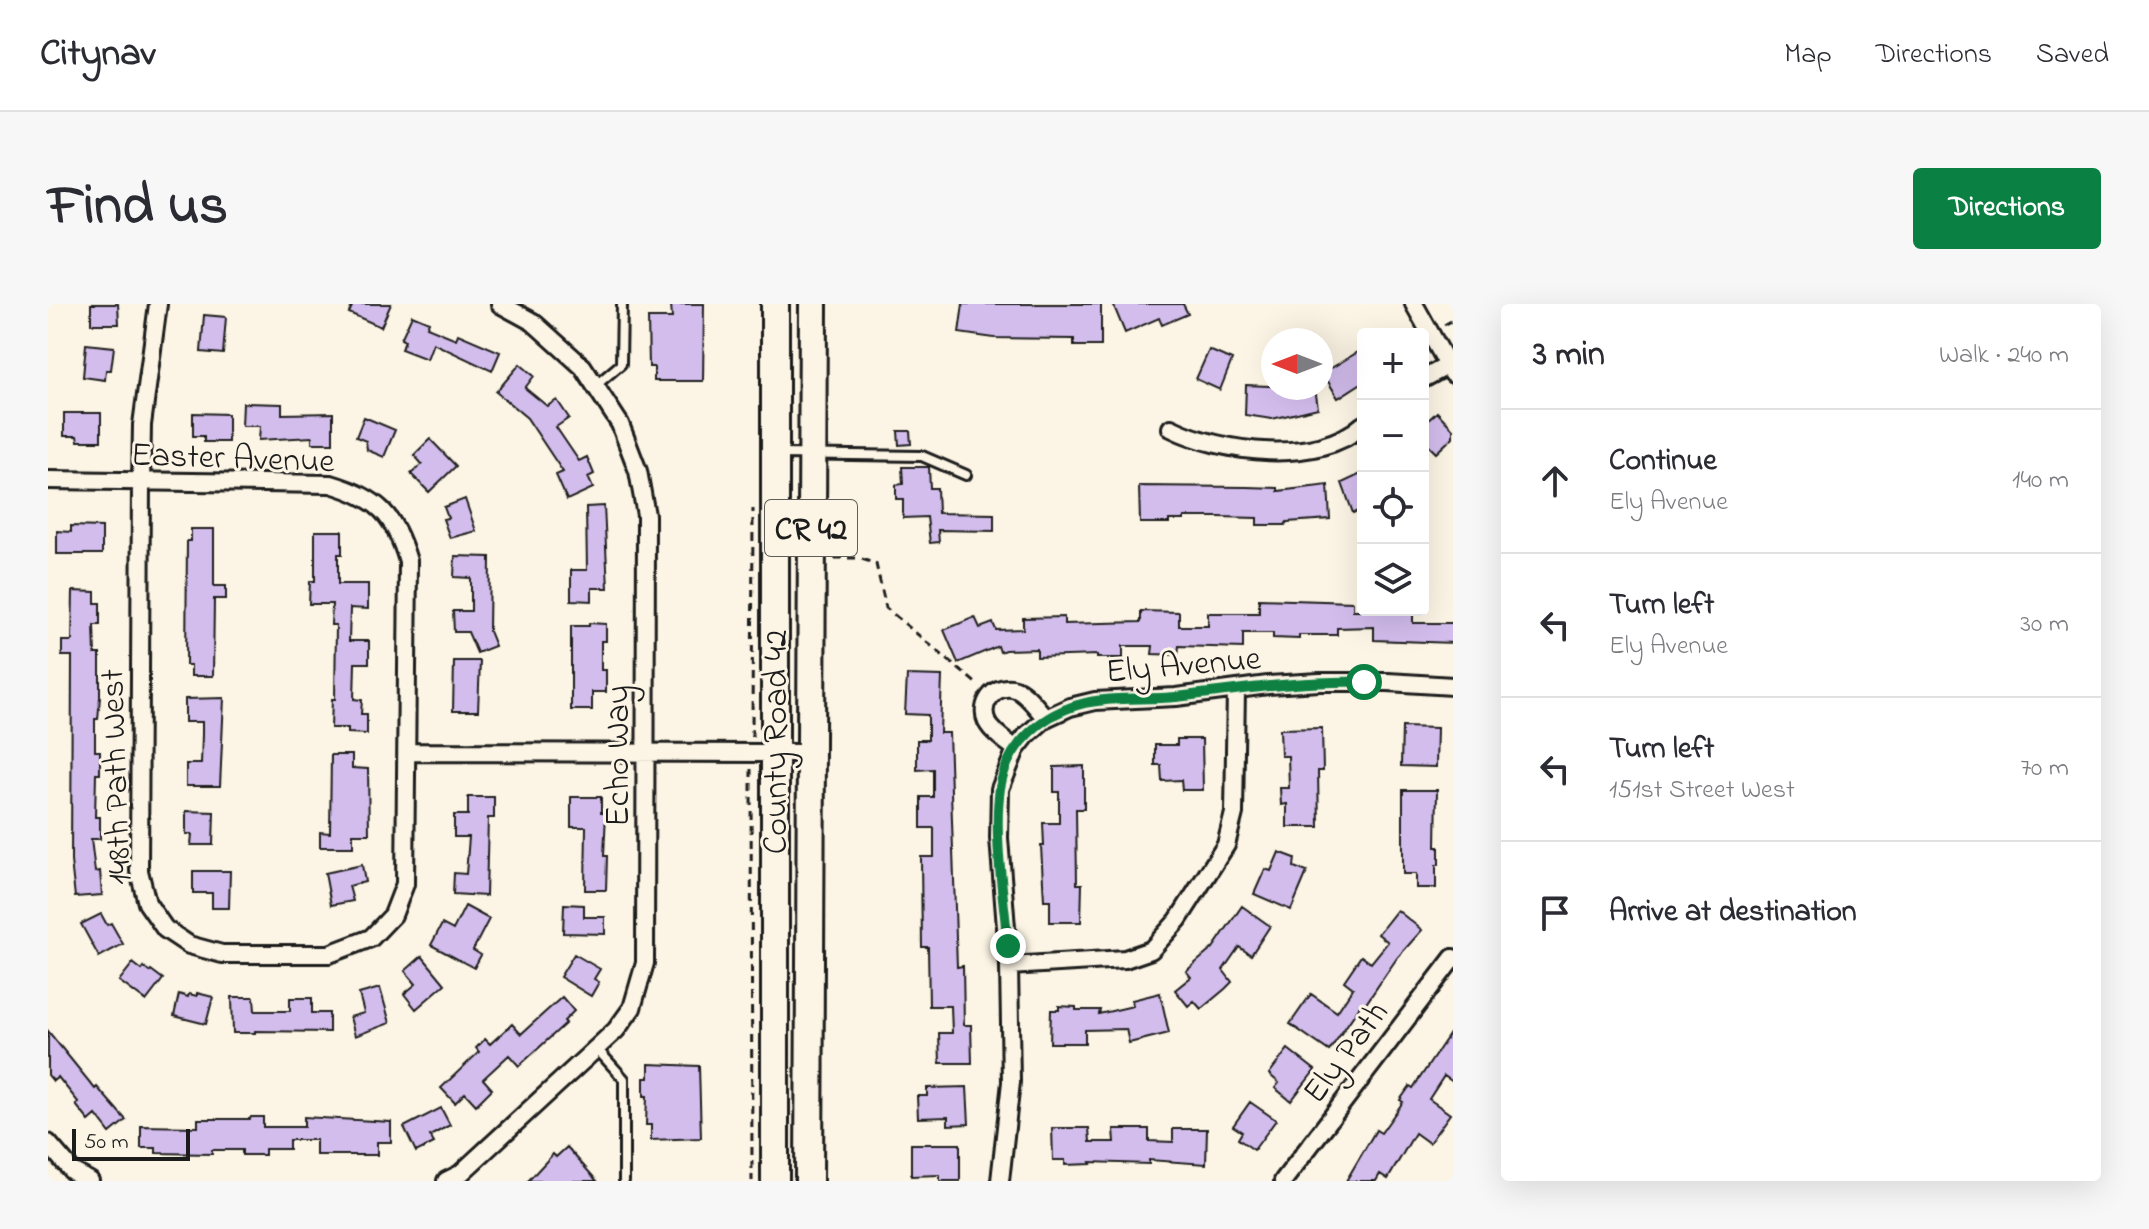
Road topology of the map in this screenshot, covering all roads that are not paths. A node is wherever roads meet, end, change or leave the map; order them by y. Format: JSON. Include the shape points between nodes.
{"nodes":[{"id":1,"x":158,"y":304,"type":"edge"},
{"id":2,"x":500,"y":304,"type":"edge"},
{"id":3,"x":622,"y":304,"type":"edge"},
{"id":4,"x":775,"y":304,"type":"edge"},
{"id":5,"x":813,"y":304,"type":"edge"},
{"id":6,"x":1414,"y":304,"type":"edge"},
{"id":7,"x":1450,"y":370,"type":"edge"},
{"id":8,"x":1429,"y":377,"type":"edge"},
{"id":9,"x":595,"y":386,"type":"junction"},
{"id":10,"x":1171,"y":428,"type":"dead end"},
{"id":11,"x":1357,"y":429,"type":"edge"},
{"id":12,"x":774,"y":454,"type":"junction"},
{"id":13,"x":812,"y":455,"type":"junction"},
{"id":14,"x":966,"y":475,"type":"dead end"},
{"id":15,"x":48,"y":480,"type":"edge"},
{"id":16,"x":141,"y":483,"type":"junction"},
{"id":17,"x":1453,"y":686,"type":"edge"},
{"id":18,"x":1236,"y":690,"type":"junction"},
{"id":19,"x":1046,"y":718,"type":"junction"},
{"id":20,"x":1016,"y":749,"type":"junction"},
{"id":21,"x":407,"y":752,"type":"junction"},
{"id":22,"x":646,"y":753,"type":"junction"},
{"id":23,"x":773,"y":753,"type":"junction"},
{"id":24,"x":809,"y":753,"type":"junction"},
{"id":25,"x":1453,"y":958,"type":"edge"},
{"id":26,"x":1009,"y":966,"type":"junction"},
{"id":27,"x":596,"y":1048,"type":"junction"},
{"id":28,"x":48,"y":1143,"type":"edge"},
{"id":29,"x":90,"y":1181,"type":"edge"},
{"id":30,"x":446,"y":1181,"type":"edge"},
{"id":31,"x":624,"y":1181,"type":"edge"},
{"id":32,"x":775,"y":1181,"type":"edge"},
{"id":33,"x":809,"y":1181,"type":"edge"},
{"id":34,"x":1000,"y":1181,"type":"edge"},
{"id":35,"x":1283,"y":1181,"type":"edge"}],
"edges":[{"from":1,"to":16,"type":"street","name":"148th Path West","via":[[142,425]]},
{"from":2,"to":9,"type":"street","name":"Echo Way","via":[[533,322],[583,367]]},
{"from":3,"to":9,"type":"lane","via":[[621,364]]},
{"from":4,"to":12,"type":"highway","name":"County Road 42","number":"CR 42"},
{"from":5,"to":13,"type":"highway","name":"County Road 42","number":"CR 42"},
{"from":6,"to":7,"type":"street"},
{"from":7,"to":8,"type":"street"},
{"from":9,"to":22,"type":"street","name":"Echo Way","via":[[625,436],[646,515]]},
{"from":10,"to":11,"type":"street","via":[[1228,448],[1301,450],[1338,442]]},
{"from":12,"to":13,"type":"lane"},
{"from":12,"to":23,"type":"highway","name":"County Road 42","number":"CR 42"},
{"from":13,"to":14,"type":"lane","via":[[922,456]]},
{"from":13,"to":24,"type":"highway","name":"County Road 42","number":"CR 42"},
{"from":15,"to":16,"type":"street","name":"Easter Avenue"},
{"from":16,"to":21,"type":"street","name":"Easter Avenue","via":[[331,484],[359,492],[382,508],[400,532],[408,561]]},
{"from":16,"to":21,"type":"street","name":"148th Path West","via":[[139,871],[147,903],[165,929],[189,945],[222,954],[329,954],[371,938],[393,915],[405,884]]},
{"from":17,"to":18,"type":"street","name":"Ely Avenue","via":[[1343,681]]},
{"from":18,"to":19,"type":"street","name":"Ely Avenue","via":[[1095,701]]},
{"from":18,"to":26,"type":"street","via":[[1234,813],[1226,845],[1178,920],[1151,950],[1125,959]]},
{"from":19,"to":20,"type":"street","name":"Ely Avenue"},
{"from":19,"to":20,"type":"street","via":[[1021,692],[1012,688],[992,693],[984,712],[988,723]]},
{"from":20,"to":26,"type":"street","name":"Ely Avenue","via":[[1000,789]]},
{"from":21,"to":22,"type":"street"},
{"from":22,"to":23,"type":"street"},
{"from":22,"to":27,"type":"street","name":"Echo Way","via":[[645,963],[632,1008]]},
{"from":23,"to":24,"type":"street"},
{"from":23,"to":32,"type":"highway","name":"County Road 42","number":"CR 42"},
{"from":24,"to":33,"type":"highway","name":"County Road 42","number":"CR 42"},
{"from":25,"to":35,"type":"street","name":"Ely Path"},
{"from":26,"to":34,"type":"street","name":"Ely Avenue","via":[[1011,1082]]},
{"from":27,"to":30,"type":"street","name":"Echo Way","via":[[460,1174]]},
{"from":27,"to":31,"type":"lane","via":[[624,1079]]},
{"from":28,"to":29,"type":"street","via":[[72,1171]]}]}
